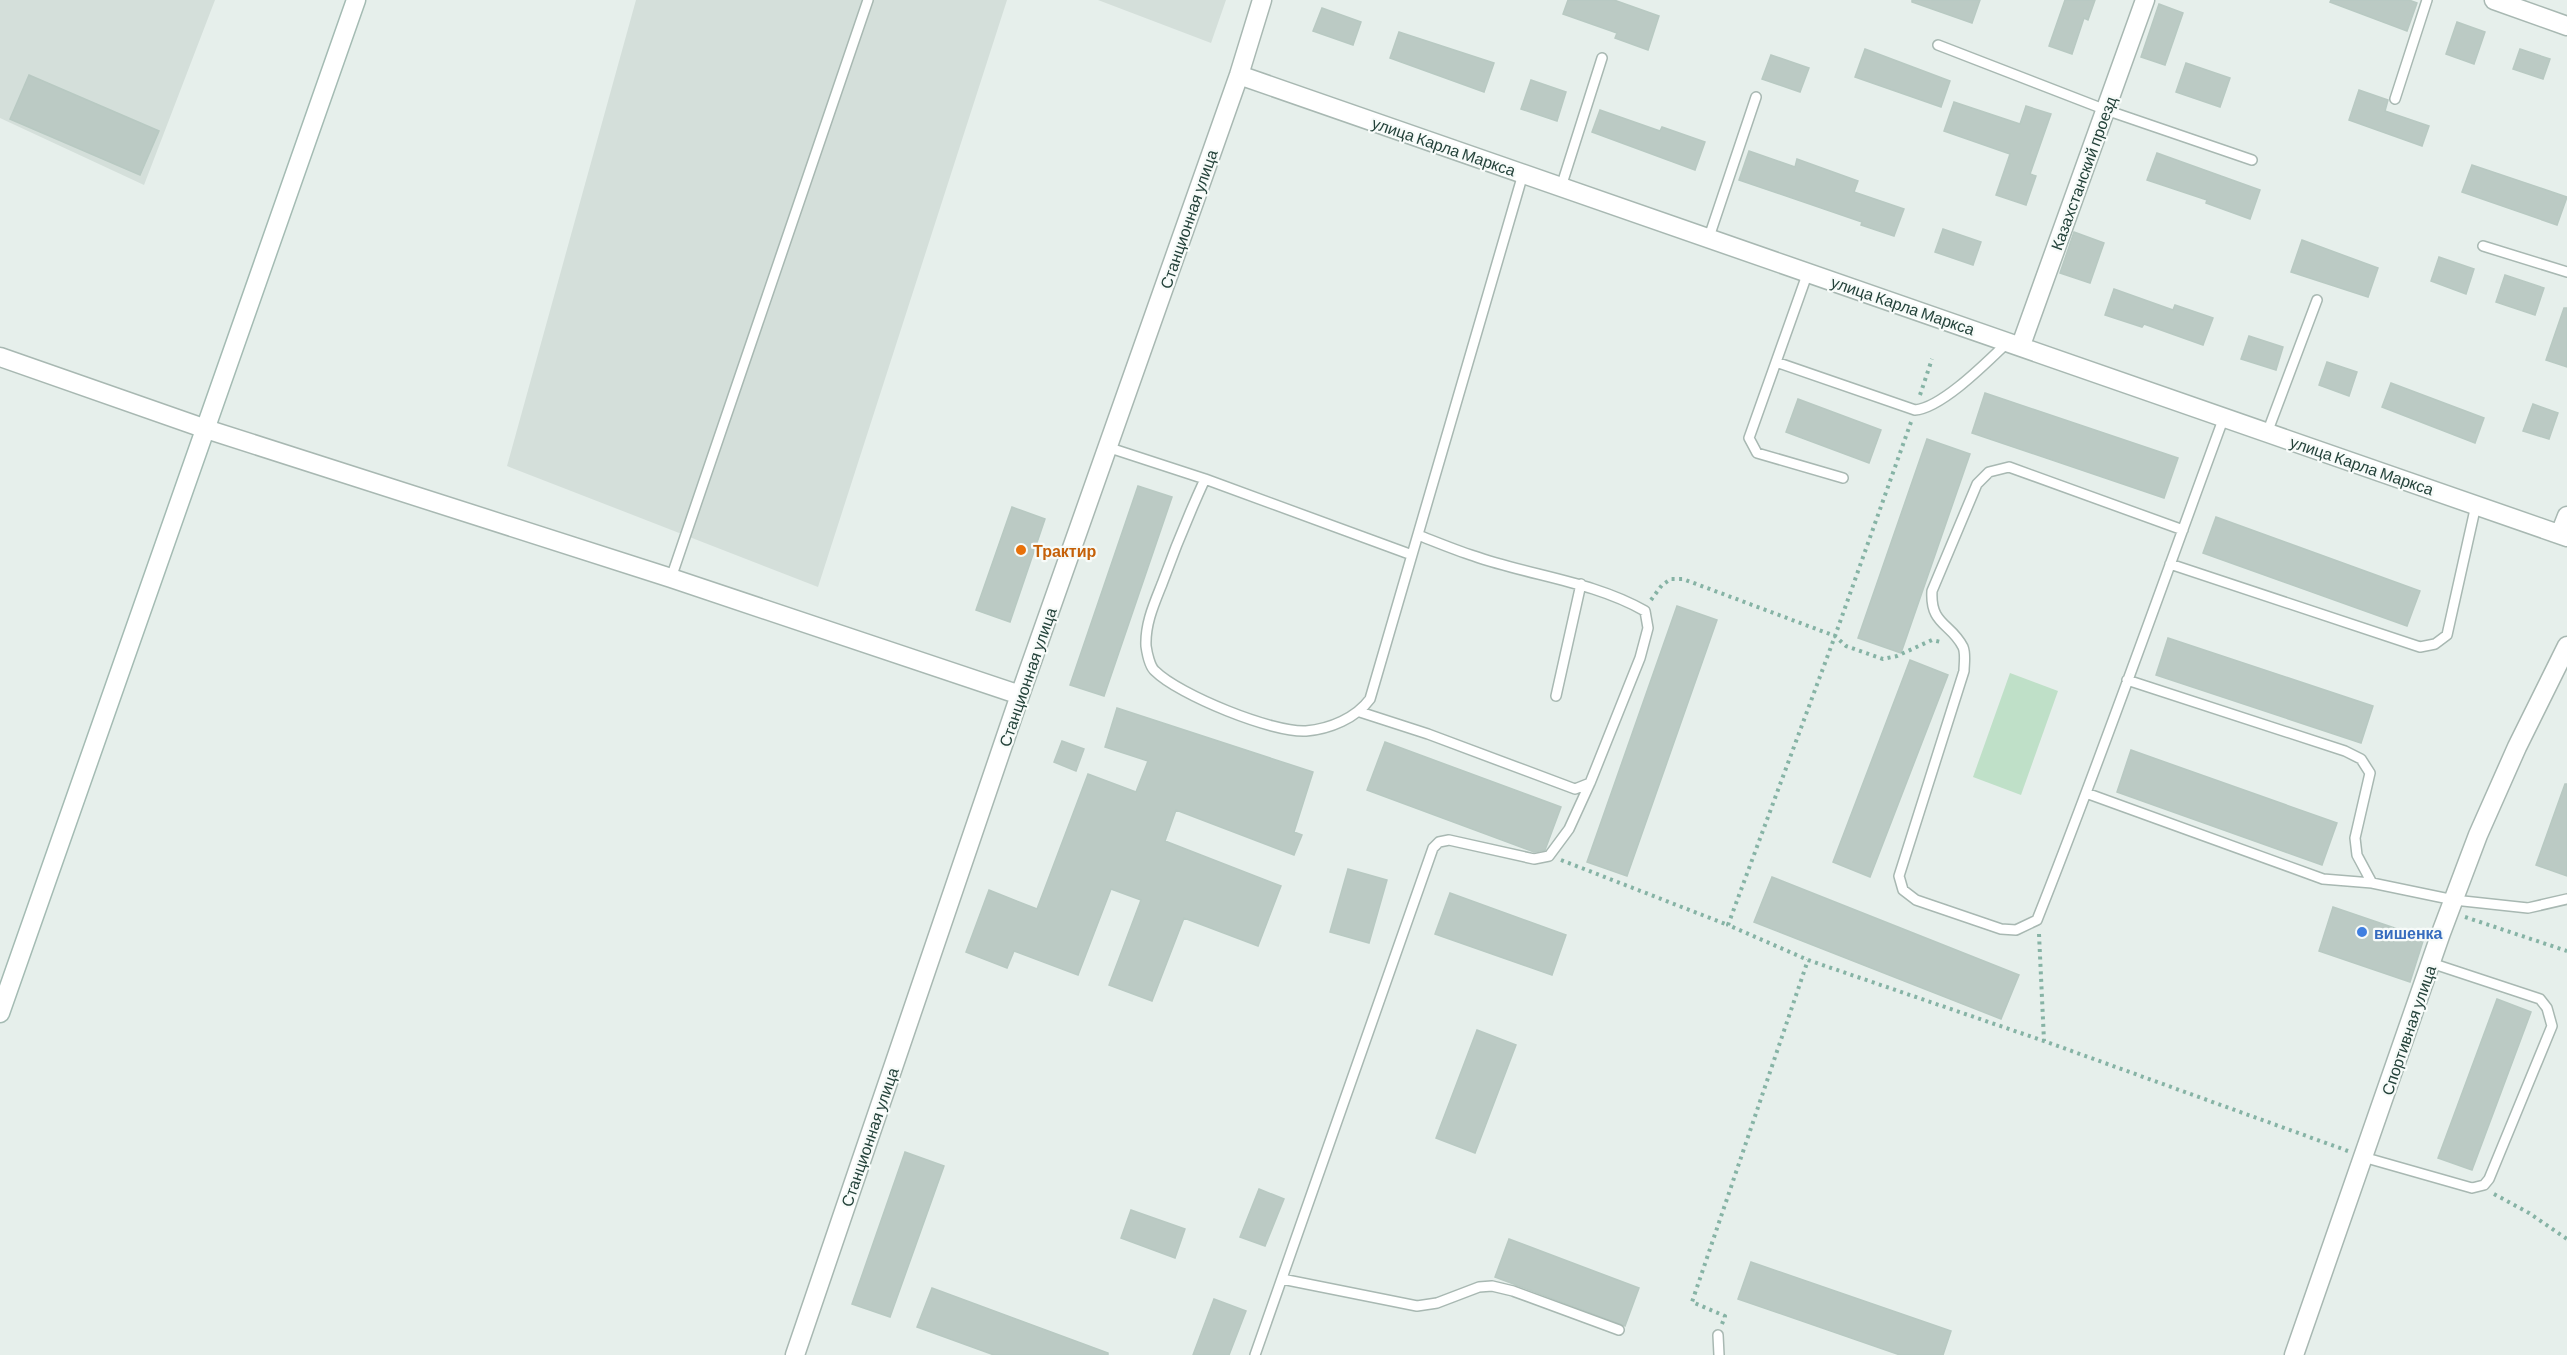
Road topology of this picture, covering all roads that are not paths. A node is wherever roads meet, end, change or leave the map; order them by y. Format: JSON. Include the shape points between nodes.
{"nodes":[{"id":1,"x":356,"y":0,"type":"edge"},
{"id":2,"x":868,"y":0,"type":"edge"},
{"id":3,"x":1262,"y":0,"type":"edge"},
{"id":4,"x":2145,"y":0,"type":"edge"},
{"id":5,"x":2427,"y":0,"type":"edge"},
{"id":6,"x":2494,"y":0,"type":"edge"},
{"id":7,"x":2567,"y":26,"type":"edge"},
{"id":8,"x":1938,"y":45,"type":"dead end"},
{"id":9,"x":1602,"y":58,"type":"dead end"},
{"id":10,"x":1239,"y":75,"type":"junction"},
{"id":11,"x":1756,"y":97,"type":"dead end"},
{"id":12,"x":2395,"y":99,"type":"dead end"},
{"id":13,"x":2106,"y":110,"type":"junction"},
{"id":14,"x":2252,"y":160,"type":"dead end"},
{"id":15,"x":1523,"y":174,"type":"junction"},
{"id":16,"x":1561,"y":187,"type":"junction"},
{"id":17,"x":1708,"y":237,"type":"junction"},
{"id":18,"x":2483,"y":246,"type":"dead end"},
{"id":19,"x":1808,"y":272,"type":"junction"},
{"id":20,"x":2567,"y":272,"type":"edge"},
{"id":21,"x":2317,"y":300,"type":"dead end"},
{"id":22,"x":2015,"y":343,"type":"junction"},
{"id":23,"x":0,"y":357,"type":"edge"},
{"id":24,"x":1776,"y":362,"type":"junction"},
{"id":25,"x":2224,"y":417,"type":"junction"},
{"id":26,"x":206,"y":429,"type":"junction"},
{"id":27,"x":2267,"y":433,"type":"junction"},
{"id":28,"x":1107,"y":447,"type":"junction"},
{"id":29,"x":1842,"y":478,"type":"dead end"},
{"id":30,"x":1205,"y":479,"type":"junction"},
{"id":31,"x":2476,"y":505,"type":"junction"},
{"id":32,"x":2567,"y":516,"type":"edge"},
{"id":33,"x":2183,"y":530,"type":"junction"},
{"id":34,"x":1418,"y":535,"type":"junction"},
{"id":35,"x":2564,"y":536,"type":"edge"},
{"id":36,"x":1412,"y":555,"type":"junction"},
{"id":37,"x":2170,"y":564,"type":"junction"},
{"id":38,"x":671,"y":578,"type":"junction"},
{"id":39,"x":1581,"y":584,"type":"junction"},
{"id":40,"x":2567,"y":646,"type":"edge"},
{"id":41,"x":2127,"y":680,"type":"junction"},
{"id":42,"x":1020,"y":695,"type":"junction"},
{"id":43,"x":1556,"y":696,"type":"dead end"},
{"id":44,"x":1360,"y":712,"type":"junction"},
{"id":45,"x":1590,"y":783,"type":"junction"},
{"id":46,"x":2086,"y":793,"type":"junction"},
{"id":47,"x":2372,"y":882,"type":"junction"},
{"id":48,"x":2567,"y":899,"type":"edge"},
{"id":49,"x":2452,"y":906,"type":"junction"},
{"id":50,"x":2431,"y":963,"type":"junction"},
{"id":51,"x":0,"y":1013,"type":"edge"},
{"id":52,"x":2363,"y":1156,"type":"junction"},
{"id":53,"x":1282,"y":1279,"type":"junction"},
{"id":54,"x":1619,"y":1330,"type":"dead end"},
{"id":55,"x":1718,"y":1335,"type":"road end"},
{"id":56,"x":795,"y":1355,"type":"edge"},
{"id":57,"x":1255,"y":1355,"type":"edge"},
{"id":58,"x":1719,"y":1355,"type":"edge"},
{"id":59,"x":2294,"y":1355,"type":"edge"}],
"edges":[{"from":1,"to":26,"type":"street"},
{"from":2,"to":38,"type":"lane"},
{"from":3,"to":10,"type":"street","name":"Станционная улица"},
{"from":4,"to":13,"type":"street","name":"Казахстанский проезд"},
{"from":5,"to":12,"type":"lane"},
{"from":6,"to":7,"type":"street"},
{"from":8,"to":13,"type":"lane"},
{"from":9,"to":16,"type":"lane"},
{"from":10,"to":15,"type":"street","name":"улица Карла Маркса"},
{"from":10,"to":28,"type":"street","name":"Станционная улица"},
{"from":11,"to":17,"type":"lane"},
{"from":13,"to":14,"type":"lane"},
{"from":13,"to":22,"type":"street","name":"Казахстанский проезд"},
{"from":15,"to":16,"type":"street","name":"улица Карла Маркса"},
{"from":15,"to":34,"type":"lane"},
{"from":16,"to":17,"type":"street","name":"улица Карла Маркса"},
{"from":17,"to":19,"type":"street","name":"улица Карла Маркса"},
{"from":18,"to":20,"type":"lane"},
{"from":19,"to":22,"type":"street","name":"улица Карла Маркса"},
{"from":19,"to":24,"type":"lane"},
{"from":21,"to":27,"type":"lane"},
{"from":22,"to":24,"type":"lane","via":[[1924,409],[1915,410]]},
{"from":22,"to":25,"type":"street","name":"улица Карла Маркса"},
{"from":23,"to":26,"type":"street"},
{"from":24,"to":29,"type":"lane","via":[[1749,438],[1752,447],[1757,453]]},
{"from":25,"to":27,"type":"street","name":"улица Карла Маркса"},
{"from":25,"to":33,"type":"lane"},
{"from":26,"to":38,"type":"street"},
{"from":26,"to":51,"type":"street"},
{"from":27,"to":31,"type":"street","name":"улица Карла Маркса"},
{"from":28,"to":30,"type":"lane"},
{"from":28,"to":42,"type":"street","name":"Станционная улица"},
{"from":30,"to":36,"type":"lane"},
{"from":30,"to":44,"type":"lane","via":[[1148,621],[1146,647],[1153,670],[1171,684],[1215,705],[1285,729],[1307,731]]},
{"from":31,"to":35,"type":"street","name":"улица Карла Маркса"},
{"from":31,"to":37,"type":"lane","via":[[2447,635],[2428,646],[2420,647]]},
{"from":32,"to":35,"type":"street"},
{"from":33,"to":37,"type":"lane"},
{"from":33,"to":46,"type":"lane","via":[[2009,467],[1989,472],[1977,484],[1932,591],[1931,604],[1938,619],[1963,647],[1964,671],[1899,876],[1903,890],[1916,900],[2001,929],[2016,930],[2037,920]]},
{"from":34,"to":36,"type":"lane"},
{"from":34,"to":39,"type":"lane","via":[[1475,557]]},
{"from":36,"to":44,"type":"lane","via":[[1370,699]]},
{"from":37,"to":41,"type":"lane"},
{"from":38,"to":42,"type":"street"},
{"from":39,"to":43,"type":"lane"},
{"from":39,"to":45,"type":"lane","via":[[1646,611],[1648,628],[1640,658]]},
{"from":40,"to":49,"type":"street","name":"Спортивная улица","via":[[2478,835]]},
{"from":41,"to":46,"type":"lane"},
{"from":41,"to":47,"type":"lane","via":[[2361,759],[2370,773],[2355,838],[2357,855]]},
{"from":42,"to":56,"type":"street","name":"Станционная улица"},
{"from":44,"to":45,"type":"lane","via":[[1575,789]]},
{"from":45,"to":53,"type":"lane","via":[[1569,830],[1549,856],[1534,859],[1449,840],[1433,848]]},
{"from":46,"to":47,"type":"lane","via":[[2323,879]]},
{"from":47,"to":49,"type":"lane"},
{"from":48,"to":49,"type":"lane","via":[[2528,908]]},
{"from":49,"to":50,"type":"street","name":"Спортивная улица"},
{"from":50,"to":52,"type":"street","name":"Спортивная улица"},
{"from":50,"to":52,"type":"lane","via":[[2540,999],[2552,1026],[2489,1179],[2477,1187]]},
{"from":52,"to":59,"type":"street","name":"Спортивная улица"},
{"from":53,"to":54,"type":"lane","via":[[1417,1306],[1492,1286],[1513,1290]]},
{"from":53,"to":57,"type":"lane"},
{"from":55,"to":58,"type":"lane"}]}
